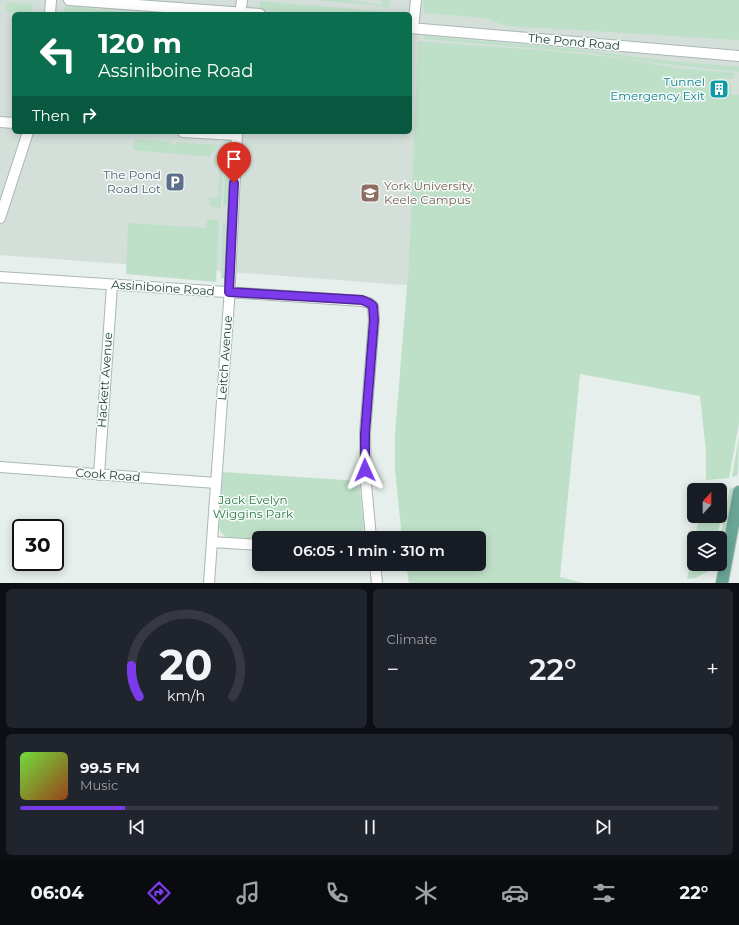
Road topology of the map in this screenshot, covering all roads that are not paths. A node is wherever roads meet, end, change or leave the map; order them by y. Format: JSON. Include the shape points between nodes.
{"nodes":[{"id":1,"x":51,"y":0,"type":"edge"},
{"id":2,"x":69,"y":0,"type":"edge"},
{"id":3,"x":242,"y":0,"type":"edge"},
{"id":4,"x":416,"y":0,"type":"edge"},
{"id":5,"x":50,"y":12,"type":"edge"},
{"id":6,"x":227,"y":12,"type":"edge"},
{"id":7,"x":240,"y":12,"type":"edge"},
{"id":8,"x":412,"y":22,"type":"edge"},
{"id":9,"x":412,"y":28,"type":"edge"},
{"id":10,"x":739,"y":56,"type":"edge"},
{"id":11,"x":0,"y":122,"type":"edge"},
{"id":12,"x":12,"y":123,"type":"edge"},
{"id":13,"x":27,"y":134,"type":"edge"},
{"id":14,"x":237,"y":134,"type":"edge"},
{"id":15,"x":0,"y":218,"type":"edge"},
{"id":16,"x":0,"y":277,"type":"edge"},
{"id":17,"x":112,"y":285,"type":"junction"},
{"id":18,"x":229,"y":292,"type":"junction"},
{"id":19,"x":0,"y":468,"type":"edge"},
{"id":20,"x":99,"y":475,"type":"junction"},
{"id":21,"x":216,"y":483,"type":"junction"},
{"id":22,"x":739,"y":492,"type":"edge"},
{"id":23,"x":370,"y":531,"type":"edge"},
{"id":24,"x":212,"y":542,"type":"junction"},
{"id":25,"x":252,"y":545,"type":"edge"},
{"id":26,"x":375,"y":571,"type":"edge"},
{"id":27,"x":209,"y":583,"type":"edge"},
{"id":28,"x":377,"y":583,"type":"edge"},
{"id":29,"x":722,"y":583,"type":"edge"}],
"edges":[{"from":1,"to":5,"type":"street"},
{"from":2,"to":6,"type":"street"},
{"from":3,"to":7,"type":"street"},
{"from":4,"to":8,"type":"street"},
{"from":9,"to":10,"type":"street","name":"The Pond Road"},
{"from":11,"to":12,"type":"street"},
{"from":13,"to":15,"type":"street"},
{"from":14,"to":18,"type":"street","name":"Leitch Avenue"},
{"from":16,"to":17,"type":"street","name":"Assiniboine Road"},
{"from":17,"to":18,"type":"street","name":"Assiniboine Road"},
{"from":17,"to":20,"type":"street","name":"Hackett Avenue"},
{"from":18,"to":21,"type":"street","name":"Leitch Avenue"},
{"from":18,"to":23,"type":"street","name":"Assiniboine Road","via":[[362,300],[373,306],[365,433]]},
{"from":19,"to":20,"type":"street","name":"Cook Road"},
{"from":20,"to":21,"type":"street","name":"Cook Road"},
{"from":21,"to":24,"type":"street","name":"Leitch Avenue"},
{"from":22,"to":29,"type":"main road"},
{"from":24,"to":25,"type":"street"},
{"from":24,"to":27,"type":"street","name":"Leitch Avenue"},
{"from":26,"to":28,"type":"street"}]}
